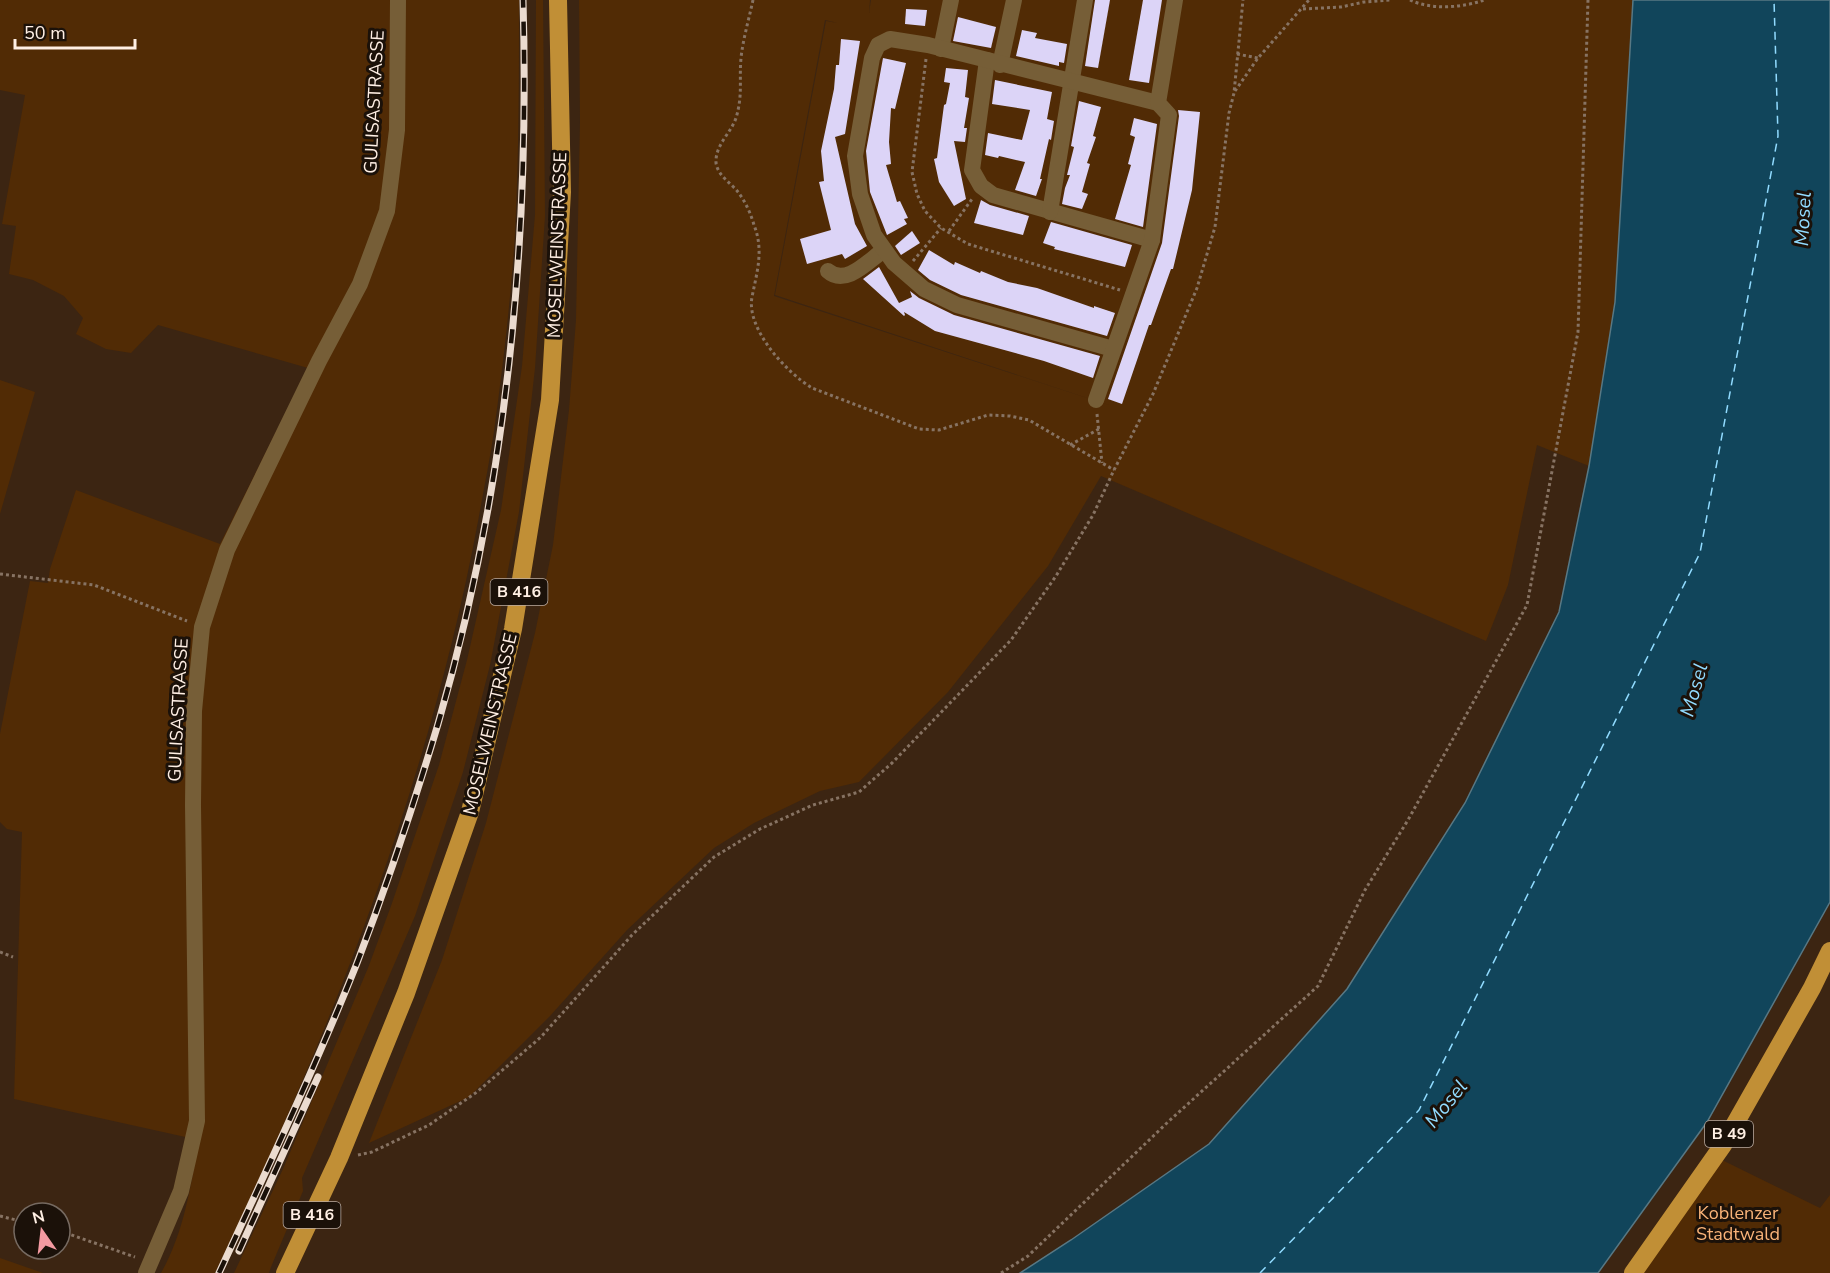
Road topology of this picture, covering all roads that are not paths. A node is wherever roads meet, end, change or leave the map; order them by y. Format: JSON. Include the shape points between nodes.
{"nodes":[{"id":1,"x":398,"y":0,"type":"edge"},
{"id":2,"x":558,"y":0,"type":"edge"},
{"id":3,"x":951,"y":0,"type":"edge"},
{"id":4,"x":1014,"y":0,"type":"edge"},
{"id":5,"x":1085,"y":0,"type":"edge"},
{"id":6,"x":1175,"y":0,"type":"edge"},
{"id":7,"x":941,"y":49,"type":"junction"},
{"id":8,"x":993,"y":62,"type":"junction"},
{"id":9,"x":1072,"y":82,"type":"junction"},
{"id":10,"x":1158,"y":103,"type":"junction"},
{"id":11,"x":1050,"y":212,"type":"junction"},
{"id":12,"x":1152,"y":240,"type":"junction"},
{"id":13,"x":884,"y":250,"type":"junction"},
{"id":14,"x":828,"y":272,"type":"dead end"},
{"id":15,"x":1113,"y":349,"type":"junction"},
{"id":16,"x":1096,"y":399,"type":"road end"},
{"id":17,"x":1830,"y":951,"type":"edge"},
{"id":18,"x":148,"y":1268,"type":"edge"},
{"id":19,"x":285,"y":1273,"type":"edge"},
{"id":20,"x":1633,"y":1273,"type":"edge"}],
"edges":[{"from":1,"to":18,"type":"street","name":"GULISASTRASSE","via":[[397,130],[387,212],[360,284],[227,550],[202,627],[194,711],[193,805],[197,1121],[181,1191]]},
{"from":2,"to":19,"type":"main road","name":"MOSELWEINSTRASSE","number":"B 416","via":[[562,192],[550,400],[513,629],[470,812],[406,993],[339,1158]]},
{"from":3,"to":7,"type":"street"},
{"from":4,"to":8,"type":"street"},
{"from":5,"to":9,"type":"street"},
{"from":6,"to":10,"type":"street"},
{"from":7,"to":8,"type":"street"},
{"from":7,"to":13,"type":"street","via":[[890,39],[878,45],[872,57],[855,156],[860,194],[873,235]]},
{"from":8,"to":9,"type":"street"},
{"from":8,"to":11,"type":"street","via":[[972,170],[981,186],[993,195]]},
{"from":9,"to":10,"type":"street"},
{"from":9,"to":11,"type":"street"},
{"from":10,"to":12,"type":"street","via":[[1169,115]]},
{"from":11,"to":12,"type":"street"},
{"from":12,"to":15,"type":"street"},
{"from":13,"to":14,"type":"street","via":[[849,275],[834,276]]},
{"from":13,"to":15,"type":"street","via":[[924,289],[957,305]]},
{"from":15,"to":16,"type":"street"},
{"from":17,"to":20,"type":"main road","number":"B 49","via":[[1723,1145]]}]}
